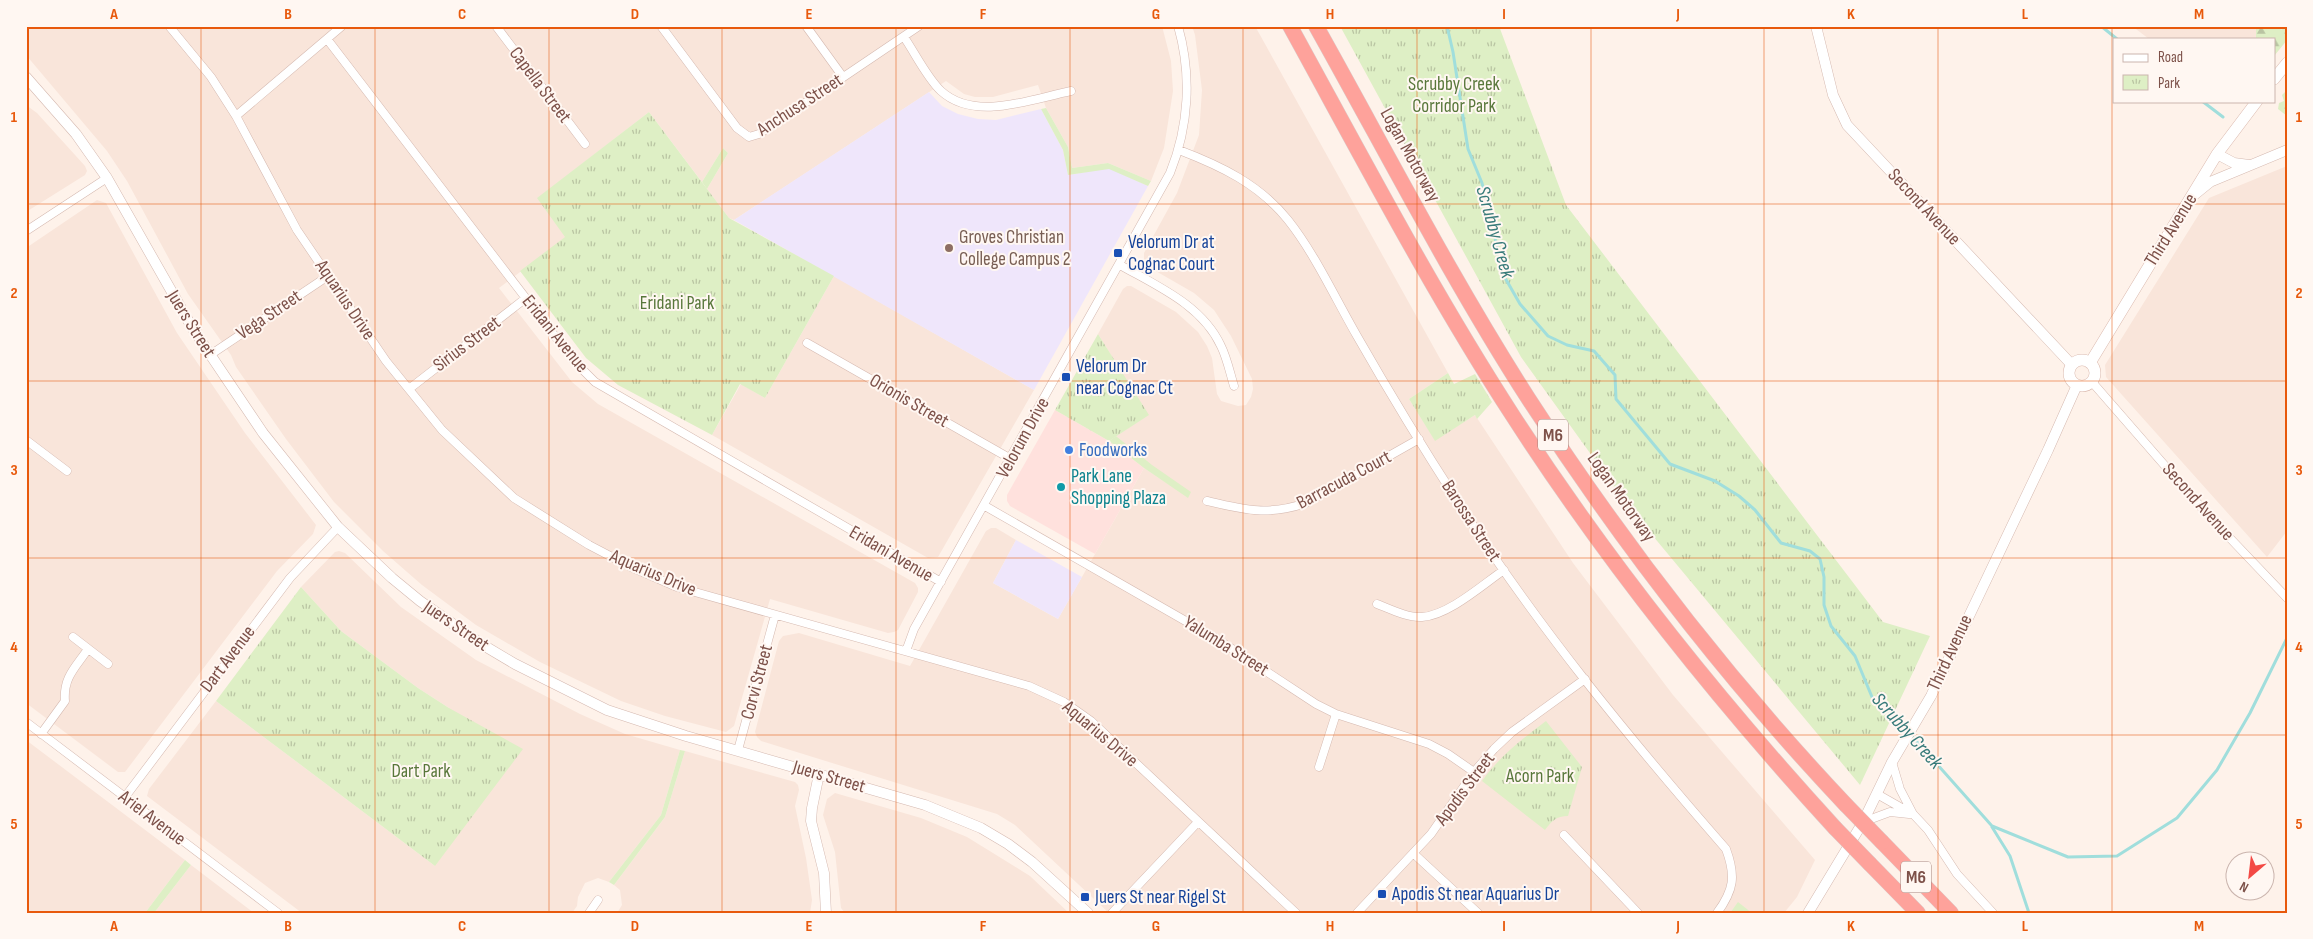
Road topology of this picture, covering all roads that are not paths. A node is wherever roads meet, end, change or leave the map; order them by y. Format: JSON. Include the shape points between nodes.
{"nodes":[{"id":1,"x":170,"y":26,"type":"edge"},
{"id":2,"x":342,"y":26,"type":"edge"},
{"id":3,"x":496,"y":26,"type":"edge"},
{"id":4,"x":661,"y":26,"type":"edge"},
{"id":5,"x":806,"y":26,"type":"edge"},
{"id":6,"x":920,"y":26,"type":"edge"},
{"id":7,"x":1178,"y":26,"type":"edge"},
{"id":8,"x":1290,"y":26,"type":"edge"},
{"id":9,"x":1316,"y":26,"type":"edge"},
{"id":10,"x":1816,"y":26,"type":"edge"},
{"id":11,"x":904,"y":36,"type":"junction"},
{"id":12,"x":327,"y":39,"type":"junction"},
{"id":13,"x":2287,"y":62,"type":"edge"},
{"id":14,"x":2276,"y":76,"type":"edge"},
{"id":15,"x":26,"y":77,"type":"edge"},
{"id":16,"x":843,"y":77,"type":"junction"},
{"id":17,"x":1071,"y":91,"type":"dead end"},
{"id":18,"x":2256,"y":102,"type":"edge"},
{"id":19,"x":236,"y":116,"type":"junction"},
{"id":20,"x":585,"y":144,"type":"dead end"},
{"id":21,"x":1178,"y":150,"type":"junction"},
{"id":22,"x":2287,"y":150,"type":"edge"},
{"id":23,"x":2217,"y":154,"type":"junction"},
{"id":24,"x":2250,"y":165,"type":"junction"},
{"id":25,"x":107,"y":178,"type":"junction"},
{"id":26,"x":2192,"y":197,"type":"junction"},
{"id":27,"x":26,"y":231,"type":"edge"},
{"id":28,"x":1120,"y":265,"type":"junction"},
{"id":29,"x":328,"y":276,"type":"junction"},
{"id":30,"x":526,"y":298,"type":"junction"},
{"id":31,"x":807,"y":343,"type":"dead end"},
{"id":32,"x":210,"y":355,"type":"junction"},
{"id":33,"x":2090,"y":363,"type":"junction"},
{"id":34,"x":2072,"y":365,"type":"junction"},
{"id":35,"x":2092,"y":382,"type":"junction"},
{"id":36,"x":2077,"y":385,"type":"junction"},
{"id":37,"x":1234,"y":386,"type":"dead end"},
{"id":38,"x":408,"y":389,"type":"junction"},
{"id":39,"x":1419,"y":439,"type":"junction"},
{"id":40,"x":26,"y":440,"type":"edge"},
{"id":41,"x":1011,"y":458,"type":"junction"},
{"id":42,"x":67,"y":471,"type":"dead end"},
{"id":43,"x":1207,"y":501,"type":"dead end"},
{"id":44,"x":985,"y":506,"type":"junction"},
{"id":45,"x":338,"y":527,"type":"junction"},
{"id":46,"x":1504,"y":570,"type":"junction"},
{"id":47,"x":941,"y":582,"type":"junction"},
{"id":48,"x":2287,"y":598,"type":"edge"},
{"id":49,"x":1377,"y":604,"type":"dead end"},
{"id":50,"x":775,"y":615,"type":"junction"},
{"id":51,"x":73,"y":637,"type":"dead end"},
{"id":52,"x":88,"y":649,"type":"junction"},
{"id":53,"x":906,"y":651,"type":"junction"},
{"id":54,"x":108,"y":664,"type":"dead end"},
{"id":55,"x":1585,"y":679,"type":"junction"},
{"id":56,"x":1336,"y":714,"type":"junction"},
{"id":57,"x":26,"y":722,"type":"edge"},
{"id":58,"x":41,"y":734,"type":"junction"},
{"id":59,"x":738,"y":750,"type":"junction"},
{"id":60,"x":1892,"y":762,"type":"junction"},
{"id":61,"x":1319,"y":767,"type":"dead end"},
{"id":62,"x":1474,"y":772,"type":"junction"},
{"id":63,"x":819,"y":774,"type":"junction"},
{"id":64,"x":1877,"y":794,"type":"junction"},
{"id":65,"x":125,"y":797,"type":"junction"},
{"id":66,"x":1914,"y":815,"type":"junction"},
{"id":67,"x":1198,"y":822,"type":"junction"},
{"id":68,"x":1863,"y":822,"type":"junction"},
{"id":69,"x":1564,"y":835,"type":"dead end"},
{"id":70,"x":1414,"y":853,"type":"junction"},
{"id":71,"x":598,"y":900,"type":"dead end"},
{"id":72,"x":278,"y":913,"type":"edge"},
{"id":73,"x":589,"y":913,"type":"edge"},
{"id":74,"x":826,"y":913,"type":"edge"},
{"id":75,"x":1088,"y":913,"type":"edge"},
{"id":76,"x":1112,"y":913,"type":"edge"},
{"id":77,"x":1296,"y":913,"type":"edge"},
{"id":78,"x":1357,"y":913,"type":"edge"},
{"id":79,"x":1478,"y":913,"type":"edge"},
{"id":80,"x":1638,"y":913,"type":"edge"},
{"id":81,"x":1717,"y":913,"type":"edge"},
{"id":82,"x":1808,"y":913,"type":"edge"},
{"id":83,"x":1918,"y":913,"type":"edge"},
{"id":84,"x":1951,"y":913,"type":"edge"},
{"id":85,"x":1993,"y":913,"type":"edge"}],
"edges":[{"from":1,"to":19,"type":"street","name":"Aquarius Drive","via":[[211,77]]},
{"from":2,"to":12,"type":"street"},
{"from":3,"to":20,"type":"street","name":"Capella Street"},
{"from":4,"to":16,"type":"street","name":"Anchusa Street","via":[[748,138],[759,134]]},
{"from":5,"to":16,"type":"street"},
{"from":6,"to":11,"type":"street","name":"Anchusa Street"},
{"from":7,"to":21,"type":"street","name":"Velorum Drive","via":[[1186,63],[1187,94]]},
{"from":8,"to":83,"type":"highway","number":"M6","bridge":true,"via":[[1441,298],[1547,468],[1594,535],[1683,652],[1785,773]]},
{"from":9,"to":84,"type":"highway","name":"Logan Motorway","number":"M6","bridge":true,"via":[[1471,305],[1560,446],[1622,535],[1710,650],[1784,737]]},
{"from":10,"to":34,"type":"street","name":"Second Avenue","via":[[1833,95],[1847,125]]},
{"from":11,"to":16,"type":"street","name":"Anchusa Street"},
{"from":11,"to":17,"type":"street","via":[[939,89],[952,100],[965,105],[981,108],[1001,106]]},
{"from":12,"to":19,"type":"street"},
{"from":12,"to":30,"type":"street","name":"Eridani Avenue"},
{"from":13,"to":14,"type":"main road"},
{"from":15,"to":25,"type":"street","name":"Juers Street","via":[[76,134]]},
{"from":18,"to":23,"type":"main road","name":"Third Avenue"},
{"from":19,"to":29,"type":"street","name":"Aquarius Drive","via":[[297,230]]},
{"from":21,"to":28,"type":"street","name":"Velorum Drive","via":[[1163,189]]},
{"from":21,"to":39,"type":"street","name":"Barossa Street","via":[[1216,164],[1246,181],[1287,219]]},
{"from":22,"to":24,"type":"street"},
{"from":23,"to":24,"type":"street","via":[[2234,163]]},
{"from":23,"to":26,"type":"main road","name":"Third Avenue"},
{"from":24,"to":26,"type":"street","via":[[2210,182]]},
{"from":25,"to":27,"type":"street"},
{"from":25,"to":32,"type":"street","name":"Juers Street"},
{"from":26,"to":33,"type":"main road","name":"Third Avenue"},
{"from":28,"to":37,"type":"street","via":[[1187,305],[1202,318],[1221,346]]},
{"from":28,"to":41,"type":"street","name":"Velorum Drive"},
{"from":29,"to":32,"type":"street","name":"Vega Street"},
{"from":29,"to":38,"type":"street","name":"Aquarius Drive"},
{"from":30,"to":38,"type":"street","name":"Sirius Street"},
{"from":30,"to":47,"type":"street","name":"Eridani Avenue","via":[[574,361],[595,382]]},
{"from":31,"to":41,"type":"street","name":"Orionis Street"},
{"from":32,"to":45,"type":"street","name":"Juers Street","via":[[263,433]]},
{"from":33,"to":34,"type":"main road","via":[[2083,360]]},
{"from":33,"to":35,"type":"main road","via":[[2095,372]]},
{"from":34,"to":36,"type":"main road","via":[[2070,377]]},
{"from":35,"to":36,"type":"main road"},
{"from":35,"to":48,"type":"street","name":"Second Avenue","via":[[2207,514]]},
{"from":36,"to":60,"type":"street","name":"Third Avenue","via":[[1931,696]]},
{"from":38,"to":50,"type":"street","name":"Aquarius Drive","via":[[479,467],[514,498],[555,525],[631,568],[677,587]]},
{"from":39,"to":43,"type":"street","name":"Barracuda Court","via":[[1306,503],[1288,509],[1250,512]]},
{"from":39,"to":46,"type":"street","name":"Barossa Street"},
{"from":40,"to":42,"type":"street"},
{"from":41,"to":44,"type":"street","name":"Velorum Drive"},
{"from":44,"to":47,"type":"street","name":"Velorum Drive"},
{"from":44,"to":56,"type":"street","name":"Yalumba Street","via":[[1217,639]]},
{"from":45,"to":59,"type":"street","name":"Juers Street","via":[[420,601],[514,664],[607,710]]},
{"from":45,"to":65,"type":"street","name":"Dart Avenue","via":[[290,578]]},
{"from":46,"to":49,"type":"street","via":[[1444,611],[1422,617]]},
{"from":46,"to":55,"type":"street","name":"Barossa Street"},
{"from":47,"to":53,"type":"street","name":"Velorum Drive","via":[[914,629]]},
{"from":50,"to":53,"type":"street","name":"Aquarius Drive"},
{"from":50,"to":59,"type":"street","name":"Corvi Street"},
{"from":51,"to":52,"type":"street"},
{"from":52,"to":54,"type":"street"},
{"from":52,"to":58,"type":"street","via":[[67,678],[65,701]]},
{"from":53,"to":67,"type":"street","name":"Aquarius Drive","via":[[1029,686],[1064,702],[1091,722]]},
{"from":55,"to":62,"type":"street","name":"Apodis Street","via":[[1512,732]]},
{"from":55,"to":81,"type":"street","name":"Barossa Street","via":[[1650,763],[1726,849],[1732,865],[1733,884]]},
{"from":56,"to":61,"type":"street"},
{"from":56,"to":62,"type":"street","name":"Yalumba Street","via":[[1429,744]]},
{"from":57,"to":58,"type":"street","name":"Ariel Avenue"},
{"from":58,"to":65,"type":"street","name":"Ariel Avenue"},
{"from":59,"to":63,"type":"street","name":"Juers Street"},
{"from":60,"to":64,"type":"street","name":"Third Avenue"},
{"from":60,"to":66,"type":"street","via":[[1900,789]]},
{"from":62,"to":70,"type":"street","name":"Apodis Street","via":[[1440,823]]},
{"from":63,"to":74,"type":"street","via":[[812,821],[824,873]]},
{"from":63,"to":75,"type":"street","name":"Juers Street","via":[[925,805],[981,828],[1032,862]]},
{"from":64,"to":66,"type":"street"},
{"from":64,"to":68,"type":"street","name":"Third Avenue"},
{"from":65,"to":72,"type":"street","name":"Ariel Avenue"},
{"from":66,"to":68,"type":"street","via":[[1890,812]]},
{"from":66,"to":85,"type":"street","via":[[1957,874]]},
{"from":67,"to":76,"type":"street"},
{"from":67,"to":77,"type":"street","name":"Aquarius Drive"},
{"from":68,"to":82,"type":"street","name":"Third Avenue"},
{"from":69,"to":80,"type":"street"},
{"from":70,"to":78,"type":"street","name":"Apodis Street"},
{"from":70,"to":79,"type":"street"},
{"from":71,"to":73,"type":"street"}]}
